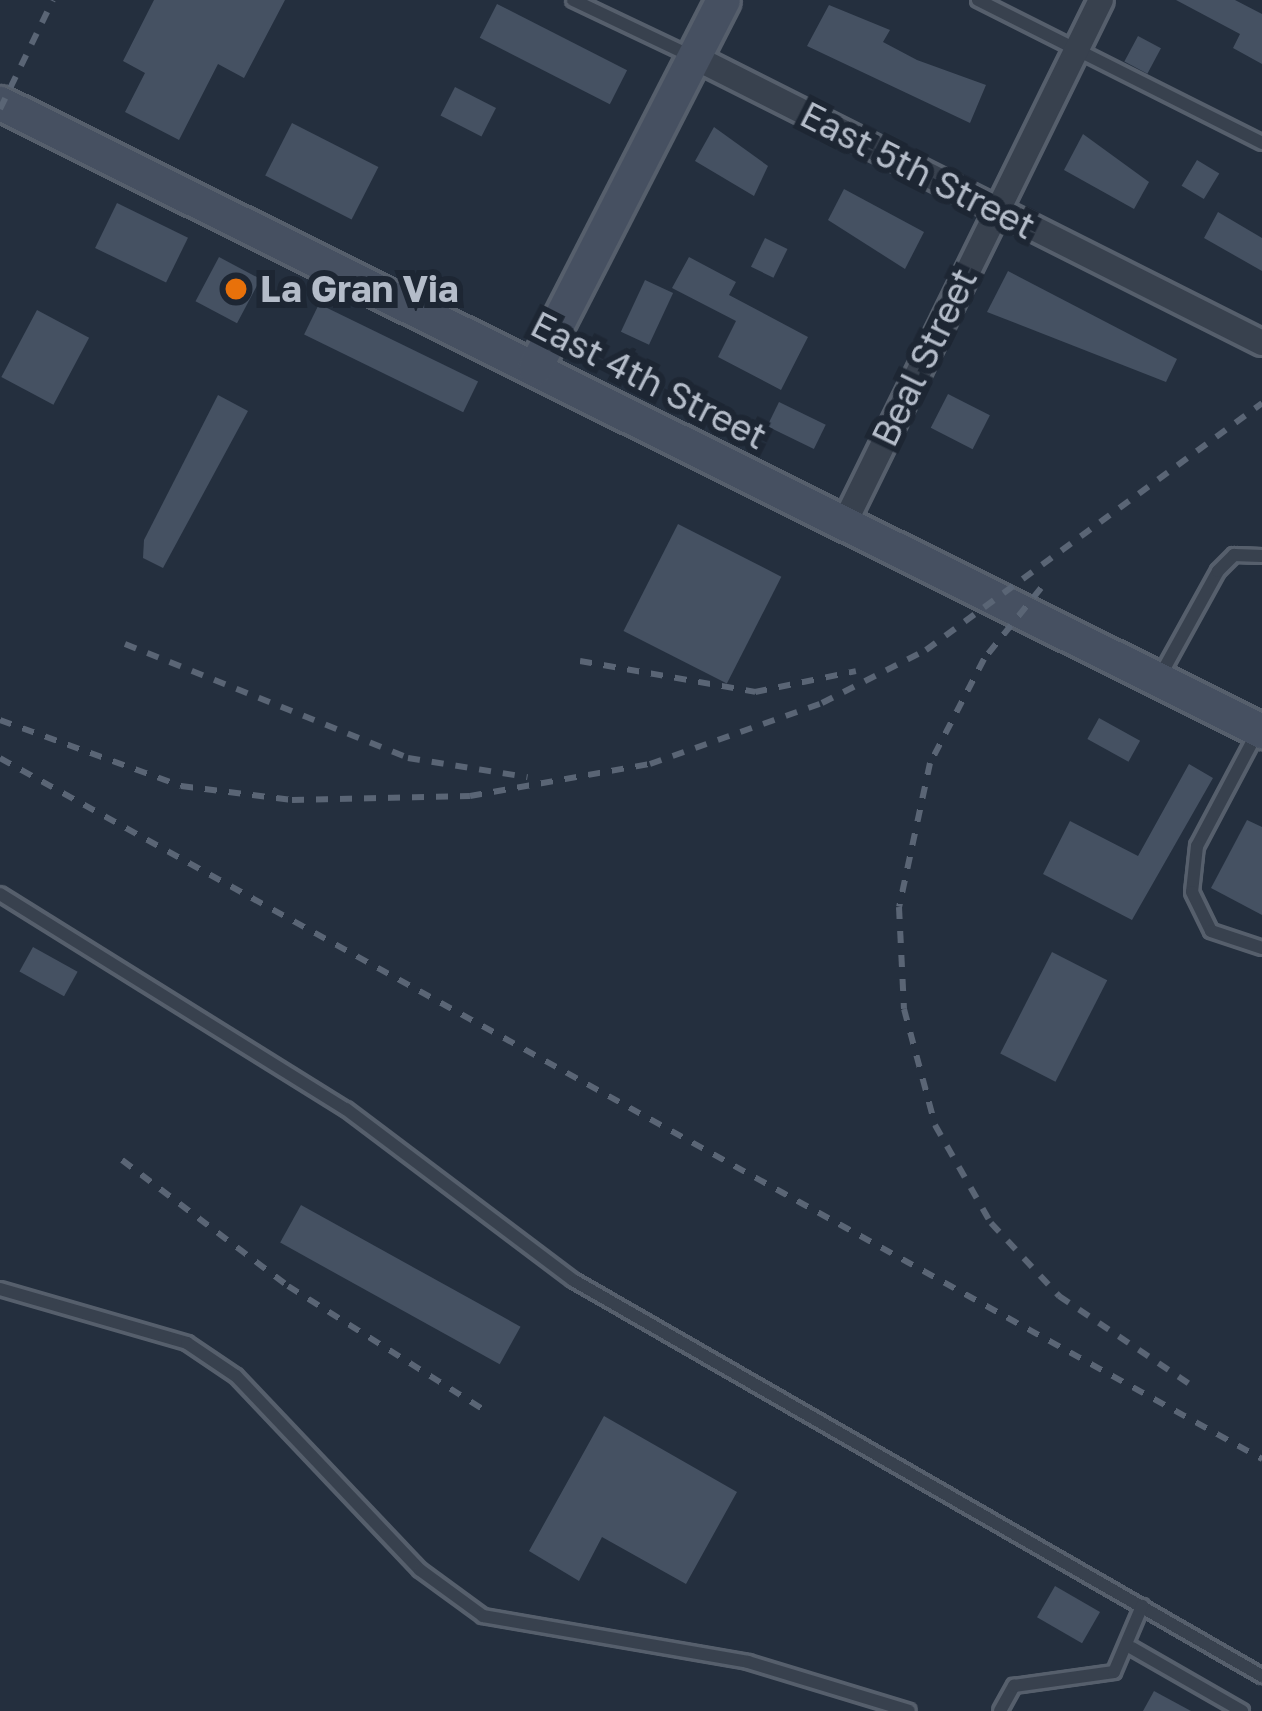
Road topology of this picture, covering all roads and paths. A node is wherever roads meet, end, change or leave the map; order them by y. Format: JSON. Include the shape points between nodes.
{"nodes":[{"id":1,"x":573,"y":0,"type":"edge"},
{"id":2,"x":723,"y":0,"type":"edge"},
{"id":3,"x":978,"y":0,"type":"edge"},
{"id":4,"x":1101,"y":0,"type":"edge"},
{"id":5,"x":1076,"y":50,"type":"junction"},
{"id":6,"x":694,"y":57,"type":"junction"},
{"id":7,"x":0,"y":103,"type":"edge"},
{"id":8,"x":1262,"y":143,"type":"edge"},
{"id":9,"x":996,"y":209,"type":"junction"},
{"id":10,"x":1262,"y":343,"type":"edge"},
{"id":11,"x":535,"y":367,"type":"junction"},
{"id":12,"x":845,"y":522,"type":"junction"},
{"id":13,"x":1262,"y":556,"type":"edge"},
{"id":14,"x":1158,"y":680,"type":"junction"},
{"id":15,"x":1260,"y":730,"type":"edge"},
{"id":16,"x":0,"y":894,"type":"edge"},
{"id":17,"x":1262,"y":948,"type":"edge"},
{"id":18,"x":0,"y":1288,"type":"edge"},
{"id":19,"x":1142,"y":1606,"type":"junction"},
{"id":20,"x":1132,"y":1648,"type":"junction"},
{"id":21,"x":1262,"y":1676,"type":"edge"},
{"id":22,"x":909,"y":1711,"type":"edge"},
{"id":23,"x":1000,"y":1711,"type":"edge"},
{"id":24,"x":1242,"y":1711,"type":"edge"}],
"edges":[{"from":1,"to":6,"type":"lane","name":"East 5th Street"},
{"from":2,"to":6,"type":"main road"},
{"from":3,"to":5,"type":"lane"},
{"from":4,"to":5,"type":"street","name":"Beal Street"},
{"from":5,"to":8,"type":"lane"},
{"from":5,"to":9,"type":"street","name":"Beal Street"},
{"from":6,"to":9,"type":"street","name":"East 5th Street"},
{"from":6,"to":11,"type":"main road"},
{"from":7,"to":11,"type":"main road","name":"East 4th Street"},
{"from":9,"to":10,"type":"street","name":"East 5th Street"},
{"from":9,"to":12,"type":"street","name":"Beal Street"},
{"from":11,"to":12,"type":"main road","name":"East 4th Street"},
{"from":12,"to":14,"type":"main road","name":"East 4th Street"},
{"from":13,"to":14,"type":"lane","via":[[1234,555],[1218,571]]},
{"from":14,"to":15,"type":"main road","name":"East 4th Street"},
{"from":15,"to":17,"type":"lane","via":[[1197,846],[1192,892],[1211,931]]},
{"from":16,"to":19,"type":"lane","via":[[346,1109],[573,1280]]},
{"from":18,"to":22,"type":"lane","via":[[187,1343],[236,1376],[420,1570],[483,1616],[748,1662]]},
{"from":19,"to":20,"type":"lane"},
{"from":19,"to":21,"type":"lane"},
{"from":20,"to":23,"type":"lane","via":[[1114,1672],[1014,1686]]},
{"from":20,"to":24,"type":"lane"}]}
